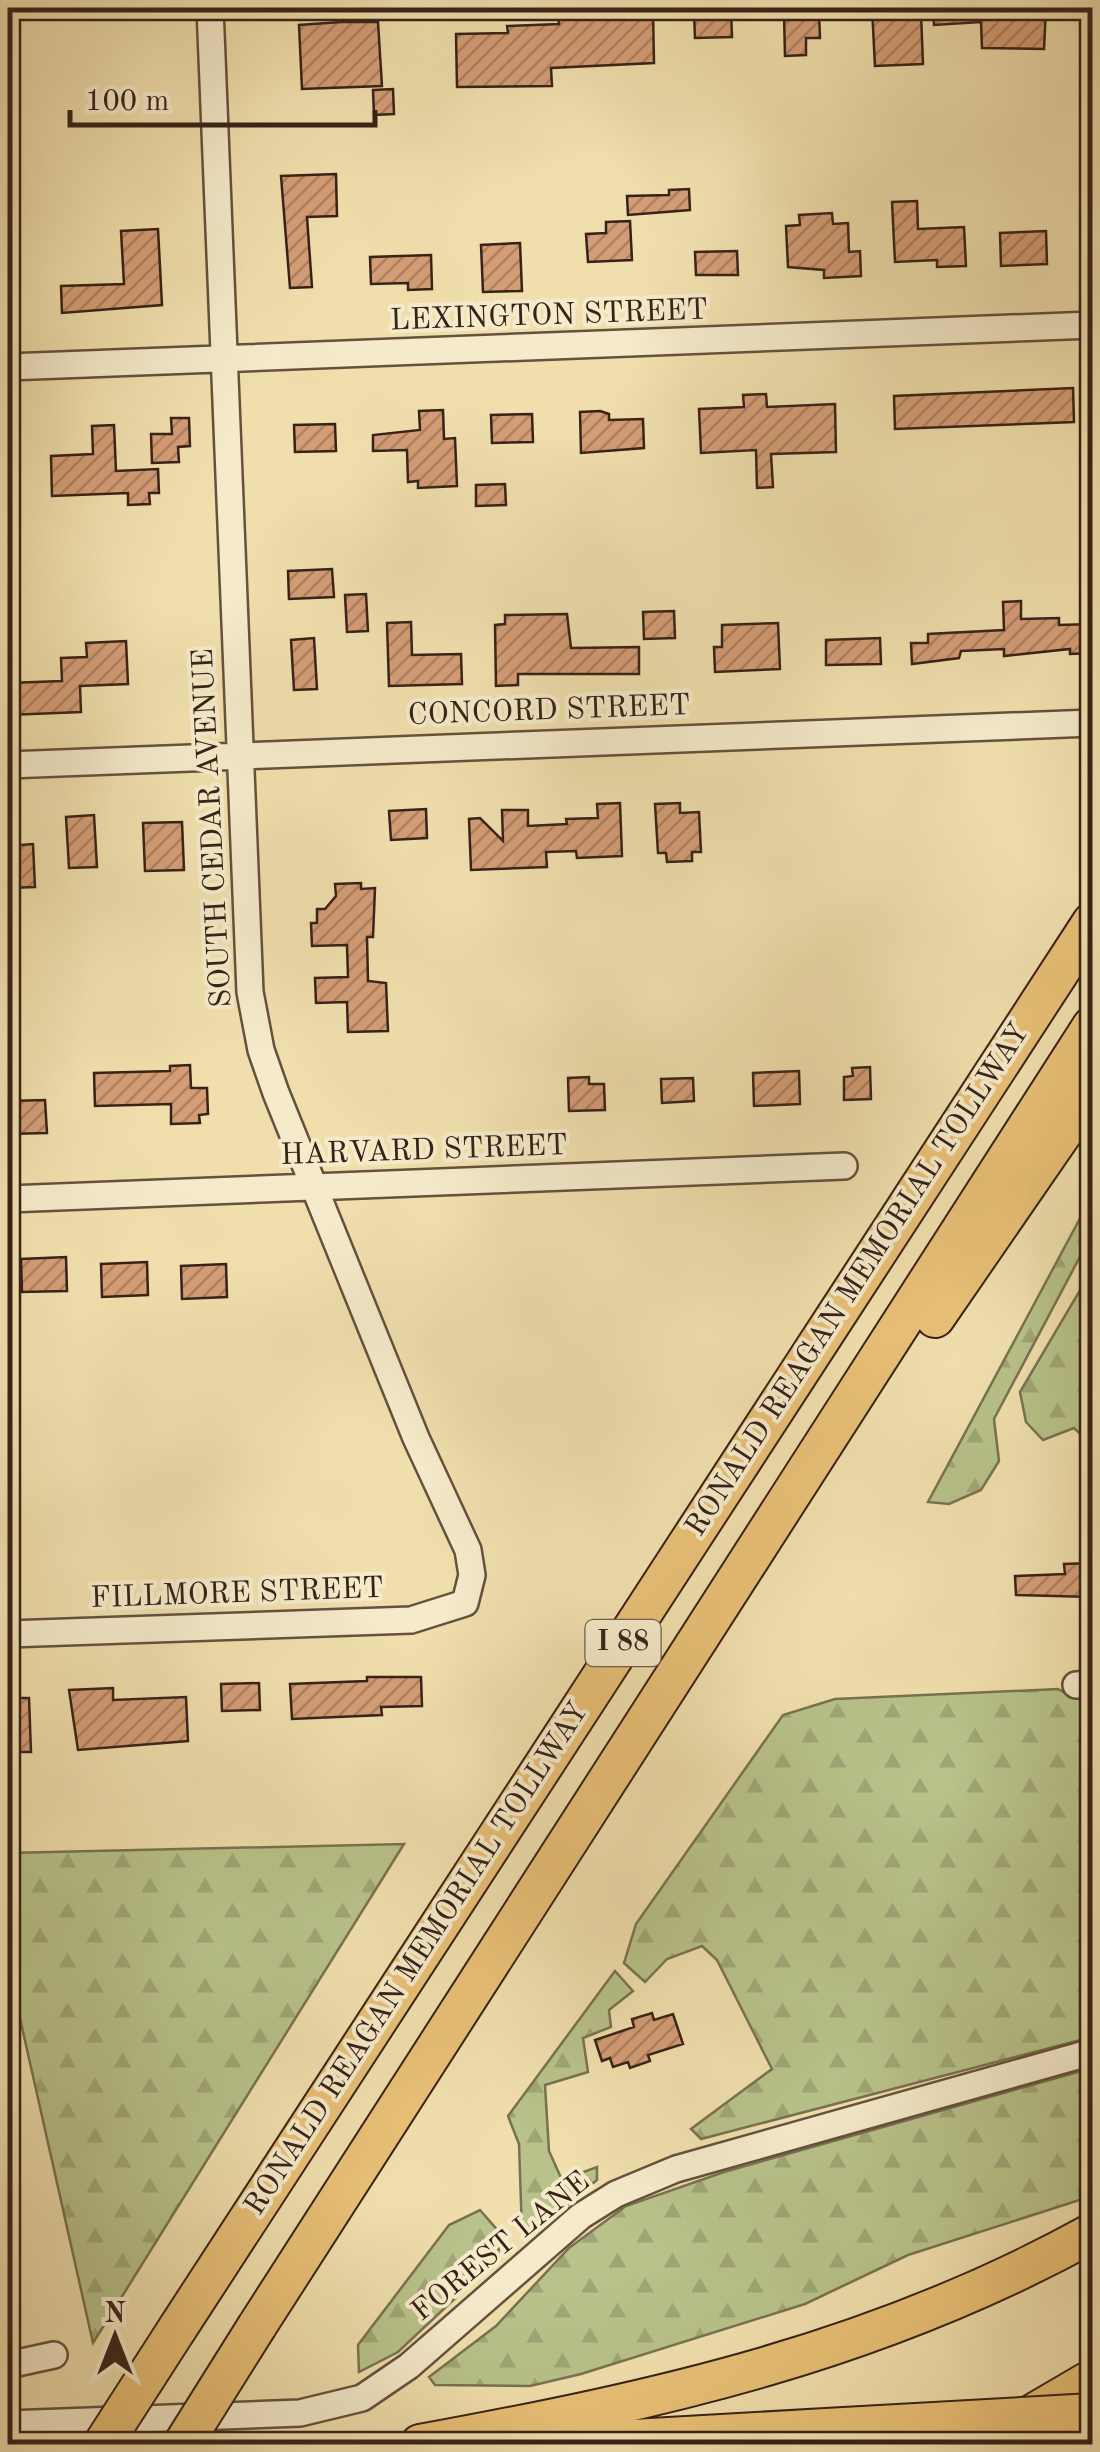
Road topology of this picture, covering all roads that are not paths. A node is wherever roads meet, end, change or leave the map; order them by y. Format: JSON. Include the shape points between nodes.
{"nodes":[{"id":1,"x":210,"y":8,"type":"edge"},
{"id":2,"x":1092,"y":326,"type":"edge"},
{"id":3,"x":227,"y":362,"type":"junction"},
{"id":4,"x":8,"y":367,"type":"edge"},
{"id":5,"x":1092,"y":723,"type":"edge"},
{"id":6,"x":240,"y":756,"type":"junction"},
{"id":7,"x":8,"y":765,"type":"edge"},
{"id":8,"x":1092,"y":919,"type":"edge"},
{"id":9,"x":1092,"y":1026,"type":"edge"},
{"id":10,"x":1092,"y":1090,"type":"edge"},
{"id":11,"x":844,"y":1166,"type":"dead end"},
{"id":12,"x":312,"y":1188,"type":"junction"},
{"id":13,"x":8,"y":1199,"type":"edge"},
{"id":14,"x":465,"y":1603,"type":"joint"},
{"id":15,"x":716,"y":1619,"type":"junction"},
{"id":16,"x":8,"y":1634,"type":"edge"},
{"id":17,"x":1092,"y":2052,"type":"edge"},
{"id":18,"x":1092,"y":2232,"type":"edge"},
{"id":19,"x":54,"y":2355,"type":"dead end"},
{"id":20,"x":8,"y":2365,"type":"edge"},
{"id":21,"x":1092,"y":2379,"type":"edge"},
{"id":22,"x":1092,"y":2413,"type":"edge"},
{"id":23,"x":8,"y":2424,"type":"edge"},
{"id":24,"x":104,"y":2444,"type":"edge"},
{"id":25,"x":183,"y":2444,"type":"edge"},
{"id":26,"x":420,"y":2444,"type":"edge"},
{"id":27,"x":546,"y":2444,"type":"edge"},
{"id":28,"x":980,"y":2444,"type":"edge"}],
"edges":[{"from":1,"to":3,"type":"street","name":"SOUTH CEDAR AVENUE"},
{"from":2,"to":3,"type":"street","name":"LEXINGTON STREET"},
{"from":3,"to":4,"type":"street","name":"LEXINGTON STREET"},
{"from":3,"to":6,"type":"street","name":"SOUTH CEDAR AVENUE"},
{"from":5,"to":6,"type":"street","name":"CONCORD STREET"},
{"from":6,"to":7,"type":"street","name":"CONCORD STREET"},
{"from":6,"to":12,"type":"street","name":"SOUTH CEDAR AVENUE","via":[[252,1009]]},
{"from":8,"to":24,"type":"highway","name":"RONALD REAGAN MEMORIAL TOLLWAY","number":"I 88","bridge":true},
{"from":9,"to":15,"type":"highway","name":"RONALD REAGAN MEMORIAL TOLLWAY","number":"I 88"},
{"from":10,"to":15,"type":"highway"},
{"from":11,"to":12,"type":"street","name":"HARVARD STREET"},
{"from":12,"to":13,"type":"street","name":"HARVARD STREET"},
{"from":12,"to":14,"type":"street","name":"SOUTH CEDAR AVENUE","via":[[468,1550],[472,1576]]},
{"from":14,"to":16,"type":"street","name":"FILLMORE STREET","via":[[411,1620]]},
{"from":15,"to":25,"type":"highway","name":"RONALD REAGAN MEMORIAL TOLLWAY","number":"I 88","bridge":true},
{"from":17,"to":23,"type":"street","name":"FOREST LANE","via":[[676,2170],[616,2194],[362,2398],[300,2413]]},
{"from":18,"to":26,"type":"highway","via":[[940,2306],[748,2375]]},
{"from":19,"to":20,"type":"street"},
{"from":21,"to":28,"type":"highway"},
{"from":22,"to":27,"type":"highway","bridge":true}]}
